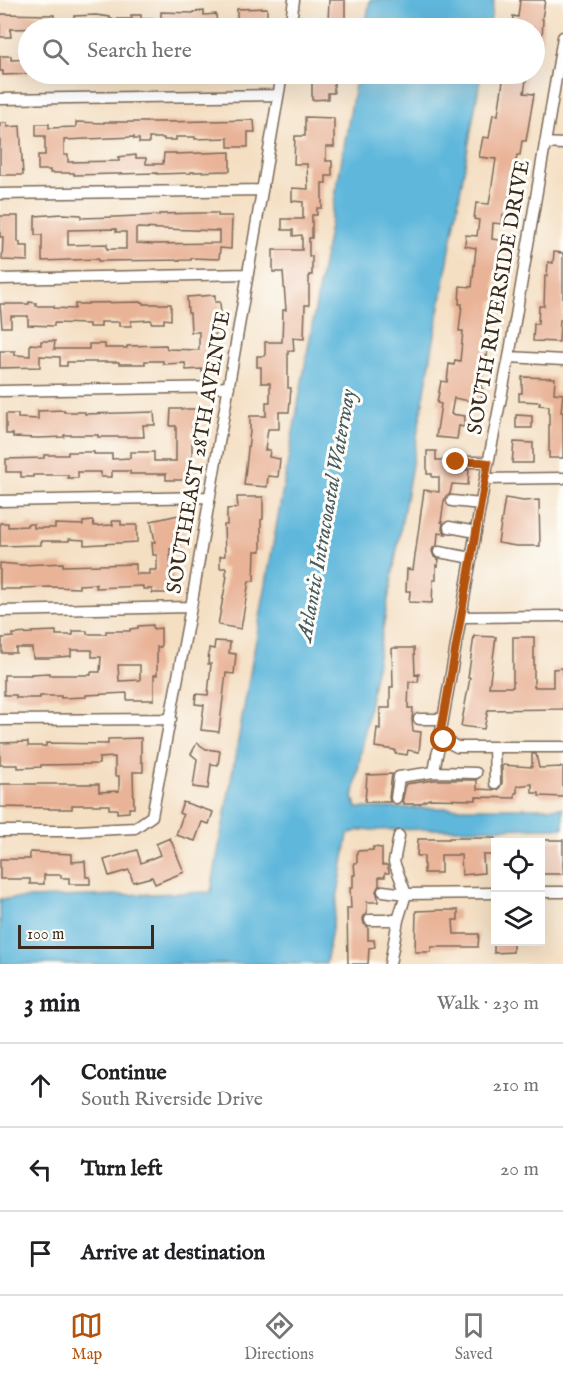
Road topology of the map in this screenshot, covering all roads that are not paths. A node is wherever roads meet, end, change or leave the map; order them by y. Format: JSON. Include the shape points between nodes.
{"nodes":[{"id":1,"x":294,"y":0,"type":"edge"},
{"id":2,"x":291,"y":18,"type":"edge"},
{"id":3,"x":563,"y":37,"type":"edge"},
{"id":4,"x":280,"y":84,"type":"edge"},
{"id":5,"x":278,"y":95,"type":"junction"},
{"id":6,"x":0,"y":99,"type":"edge"},
{"id":7,"x":545,"y":143,"type":"junction"},
{"id":8,"x":563,"y":144,"type":"edge"},
{"id":9,"x":262,"y":190,"type":"junction"},
{"id":10,"x":0,"y":194,"type":"edge"},
{"id":11,"x":248,"y":274,"type":"junction"},
{"id":12,"x":0,"y":279,"type":"edge"},
{"id":13,"x":508,"y":357,"type":"junction"},
{"id":14,"x":563,"y":360,"type":"edge"},
{"id":15,"x":229,"y":387,"type":"junction"},
{"id":16,"x":0,"y":391,"type":"edge"},
{"id":17,"x":456,"y":462,"type":"dead end"},
{"id":18,"x":488,"y":463,"type":"junction"},
{"id":19,"x":563,"y":478,"type":"edge"},
{"id":20,"x":485,"y":479,"type":"junction"},
{"id":21,"x":210,"y":497,"type":"junction"},
{"id":22,"x":0,"y":501,"type":"edge"},
{"id":23,"x":452,"y":501,"type":"dead end"},
{"id":24,"x":481,"y":504,"type":"junction"},
{"id":25,"x":449,"y":527,"type":"dead end"},
{"id":26,"x":476,"y":532,"type":"junction"},
{"id":27,"x":439,"y":552,"type":"dead end"},
{"id":28,"x":472,"y":558,"type":"junction"},
{"id":29,"x":191,"y":607,"type":"junction"},
{"id":30,"x":0,"y":611,"type":"edge"},
{"id":31,"x":462,"y":616,"type":"junction"},
{"id":32,"x":563,"y":616,"type":"edge"},
{"id":33,"x":171,"y":719,"type":"junction"},
{"id":34,"x":419,"y":719,"type":"dead end"},
{"id":35,"x":443,"y":719,"type":"junction"},
{"id":36,"x":0,"y":720,"type":"edge"},
{"id":37,"x":443,"y":738,"type":"junction"},
{"id":38,"x":494,"y":747,"type":"junction"},
{"id":39,"x":563,"y":747,"type":"edge"},
{"id":40,"x":434,"y":772,"type":"junction"},
{"id":41,"x":476,"y":773,"type":"dead end"},
{"id":42,"x":495,"y":783,"type":"dead end"},
{"id":43,"x":396,"y":798,"type":"dead end"},
{"id":44,"x":0,"y":831,"type":"edge"},
{"id":45,"x":399,"y":836,"type":"dead end"},
{"id":46,"x":383,"y":891,"type":"dead end"},
{"id":47,"x":545,"y":892,"type":"edge"},
{"id":48,"x":563,"y":892,"type":"edge"},
{"id":49,"x":491,"y":893,"type":"edge"},
{"id":50,"x":406,"y":894,"type":"junction"},
{"id":51,"x":370,"y":920,"type":"dead end"},
{"id":52,"x":398,"y":920,"type":"junction"},
{"id":53,"x":390,"y":964,"type":"edge"}],
"edges":[{"from":1,"to":2,"type":"street"},
{"from":3,"to":7,"type":"street","name":"SOUTH RIVERSIDE DRIVE"},
{"from":4,"to":5,"type":"street","name":"SOUTHEAST 28TH AVENUE"},
{"from":5,"to":6,"type":"street"},
{"from":5,"to":9,"type":"street","name":"SOUTHEAST 28TH AVENUE"},
{"from":7,"to":8,"type":"street"},
{"from":7,"to":13,"type":"street","name":"SOUTH RIVERSIDE DRIVE"},
{"from":9,"to":10,"type":"street"},
{"from":9,"to":11,"type":"street","name":"SOUTHEAST 28TH AVENUE"},
{"from":11,"to":12,"type":"street"},
{"from":11,"to":15,"type":"street","name":"SOUTHEAST 28TH AVENUE"},
{"from":13,"to":14,"type":"street"},
{"from":13,"to":18,"type":"street","name":"SOUTH RIVERSIDE DRIVE"},
{"from":15,"to":16,"type":"street"},
{"from":15,"to":21,"type":"street","name":"SOUTHEAST 28TH AVENUE"},
{"from":17,"to":18,"type":"street"},
{"from":18,"to":20,"type":"street","name":"SOUTH RIVERSIDE DRIVE"},
{"from":19,"to":20,"type":"street"},
{"from":20,"to":24,"type":"street","name":"SOUTH RIVERSIDE DRIVE"},
{"from":21,"to":22,"type":"street"},
{"from":21,"to":29,"type":"street","name":"SOUTHEAST 28TH AVENUE"},
{"from":23,"to":24,"type":"street"},
{"from":24,"to":26,"type":"street","name":"SOUTH RIVERSIDE DRIVE"},
{"from":25,"to":26,"type":"street"},
{"from":26,"to":28,"type":"street","name":"SOUTH RIVERSIDE DRIVE"},
{"from":27,"to":28,"type":"street"},
{"from":28,"to":31,"type":"street","name":"SOUTH RIVERSIDE DRIVE"},
{"from":29,"to":30,"type":"street"},
{"from":29,"to":33,"type":"street","name":"SOUTHEAST 28TH AVENUE"},
{"from":31,"to":32,"type":"street"},
{"from":31,"to":35,"type":"street","name":"SOUTH RIVERSIDE DRIVE"},
{"from":33,"to":36,"type":"street"},
{"from":33,"to":44,"type":"street","name":"SOUTHEAST 28TH AVENUE","via":[[152,816],[135,828]]},
{"from":34,"to":35,"type":"street"},
{"from":35,"to":37,"type":"street","name":"SOUTH RIVERSIDE DRIVE"},
{"from":37,"to":38,"type":"street","via":[[458,747]]},
{"from":37,"to":40,"type":"street","name":"SOUTH RIVERSIDE DRIVE"},
{"from":38,"to":39,"type":"street"},
{"from":38,"to":42,"type":"street"},
{"from":40,"to":41,"type":"street"},
{"from":40,"to":43,"type":"street","via":[[399,777]]},
{"from":45,"to":50,"type":"street","via":[[394,862]]},
{"from":46,"to":50,"type":"street"},
{"from":47,"to":48,"type":"street"},
{"from":49,"to":50,"type":"street"},
{"from":50,"to":52,"type":"street"},
{"from":51,"to":52,"type":"street"},
{"from":52,"to":53,"type":"street"}]}
